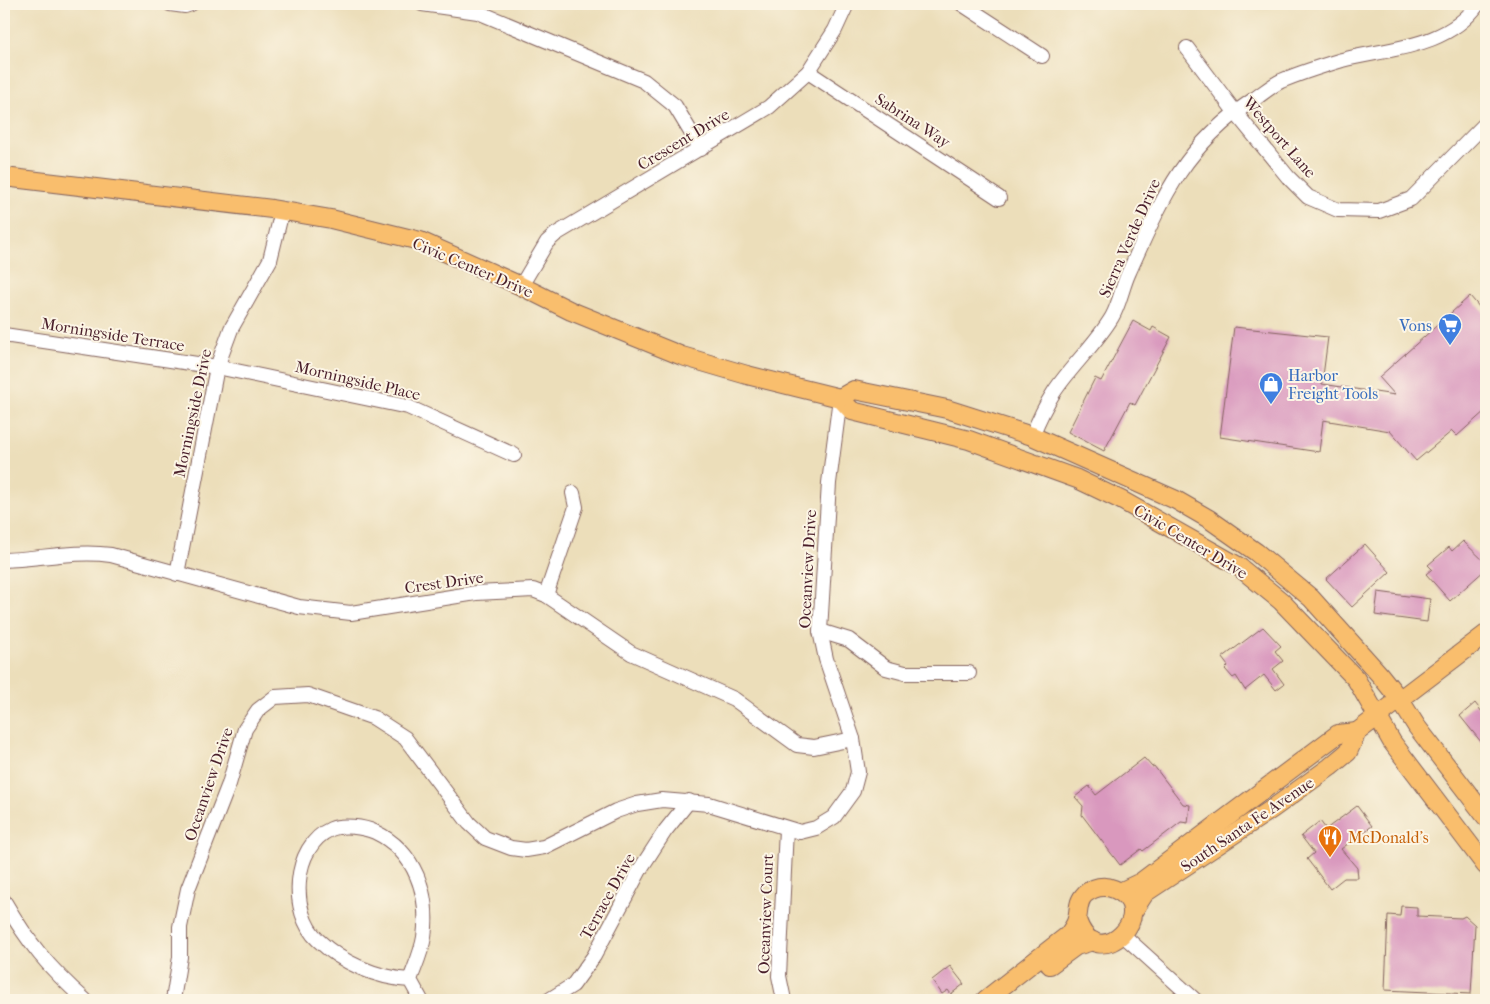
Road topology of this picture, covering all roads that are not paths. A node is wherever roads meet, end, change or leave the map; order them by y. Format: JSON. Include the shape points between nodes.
{"nodes":[{"id":1,"x":170,"y":4,"type":"edge"},
{"id":2,"x":191,"y":4,"type":"edge"},
{"id":3,"x":422,"y":4,"type":"edge"},
{"id":4,"x":848,"y":4,"type":"edge"},
{"id":5,"x":962,"y":4,"type":"edge"},
{"id":6,"x":1478,"y":4,"type":"edge"},
{"id":7,"x":1187,"y":48,"type":"dead end"},
{"id":8,"x":1042,"y":56,"type":"dead end"},
{"id":9,"x":808,"y":72,"type":"junction"},
{"id":10,"x":1235,"y":112,"type":"junction"},
{"id":11,"x":1486,"y":123,"type":"edge"},
{"id":12,"x":701,"y":149,"type":"junction"},
{"id":13,"x":4,"y":177,"type":"edge"},
{"id":14,"x":999,"y":198,"type":"dead end"},
{"id":15,"x":282,"y":211,"type":"junction"},
{"id":16,"x":521,"y":286,"type":"junction"},
{"id":17,"x":4,"y":335,"type":"edge"},
{"id":18,"x":217,"y":367,"type":"junction"},
{"id":19,"x":840,"y":398,"type":"junction"},
{"id":20,"x":1032,"y":436,"type":"junction"},
{"id":21,"x":969,"y":440,"type":"junction"},
{"id":22,"x":514,"y":455,"type":"dead end"},
{"id":23,"x":573,"y":493,"type":"dead end"},
{"id":24,"x":4,"y":560,"type":"edge"},
{"id":25,"x":176,"y":574,"type":"junction"},
{"id":26,"x":546,"y":595,"type":"junction"},
{"id":27,"x":820,"y":632,"type":"junction"},
{"id":28,"x":1486,"y":634,"type":"edge"},
{"id":29,"x":970,"y":674,"type":"dead end"},
{"id":30,"x":1400,"y":700,"type":"junction"},
{"id":31,"x":1377,"y":717,"type":"junction"},
{"id":32,"x":1357,"y":732,"type":"junction"},
{"id":33,"x":853,"y":739,"type":"junction"},
{"id":34,"x":689,"y":801,"type":"junction"},
{"id":35,"x":1486,"y":817,"type":"edge"},
{"id":36,"x":786,"y":828,"type":"junction"},
{"id":37,"x":1486,"y":866,"type":"edge"},
{"id":38,"x":1120,"y":892,"type":"junction"},
{"id":39,"x":4,"y":901,"type":"edge"},
{"id":40,"x":1132,"y":914,"type":"junction"},
{"id":41,"x":1077,"y":920,"type":"junction"},
{"id":42,"x":1123,"y":935,"type":"junction"},
{"id":43,"x":1093,"y":941,"type":"junction"},
{"id":44,"x":410,"y":980,"type":"junction"},
{"id":45,"x":1189,"y":998,"type":"edge"},
{"id":46,"x":85,"y":1000,"type":"edge"},
{"id":47,"x":173,"y":1000,"type":"edge"},
{"id":48,"x":421,"y":1000,"type":"edge"},
{"id":49,"x":549,"y":1000,"type":"edge"},
{"id":50,"x":784,"y":1000,"type":"edge"},
{"id":51,"x":985,"y":1000,"type":"edge"},
{"id":52,"x":1004,"y":1000,"type":"edge"}],
"edges":[{"from":1,"to":2,"type":"street"},
{"from":3,"to":12,"type":"street","via":[[478,12],[644,81],[675,106]]},
{"from":4,"to":9,"type":"street","name":"Crescent Drive"},
{"from":5,"to":8,"type":"street"},
{"from":6,"to":10,"type":"street","name":"Sierra Verde Drive","via":[[1458,24],[1438,36],[1417,44],[1342,60],[1280,82]]},
{"from":7,"to":10,"type":"street","name":"Westport Lane"},
{"from":9,"to":12,"type":"street","name":"Crescent Drive","via":[[769,107]]},
{"from":9,"to":14,"type":"street","name":"Sabrina Way"},
{"from":10,"to":11,"type":"street","name":"Westport Lane","via":[[1288,177],[1308,196],[1338,210],[1357,212],[1378,212],[1411,199]]},
{"from":10,"to":20,"type":"street","name":"Sierra Verde Drive","via":[[1174,178],[1127,276],[1119,305],[1108,324],[1054,392]]},
{"from":12,"to":16,"type":"street","name":"Crescent Drive","via":[[556,234],[547,242]]},
{"from":13,"to":15,"type":"main road","name":"Civic Center Drive"},
{"from":15,"to":16,"type":"main road","name":"Civic Center Drive","via":[[331,219],[420,241]]},
{"from":15,"to":18,"type":"street","name":"Morningside Drive","via":[[270,260],[231,329]]},
{"from":16,"to":19,"type":"main road","name":"Civic Center Drive","via":[[571,311],[682,356],[747,376]]},
{"from":17,"to":18,"type":"street","name":"Morningside Terrace"},
{"from":18,"to":22,"type":"street","name":"Morningside Place","via":[[408,407]]},
{"from":18,"to":25,"type":"street","name":"Morningside Drive"},
{"from":19,"to":20,"type":"main road","name":"Civic Center Drive","via":[[854,390],[947,409]]},
{"from":19,"to":21,"type":"main road","name":"Civic Center Drive","via":[[852,411]]},
{"from":19,"to":27,"type":"street","name":"Oceanview Drive","via":[[829,483]]},
{"from":20,"to":21,"type":"main road","via":[[1020,446],[987,438]]},
{"from":20,"to":30,"type":"main road","name":"Civic Center Drive","via":[[1176,500],[1256,552],[1311,598]]},
{"from":21,"to":31,"type":"main road","name":"Civic Center Drive","via":[[1077,479],[1238,566],[1281,601],[1356,679]]},
{"from":23,"to":26,"type":"street","via":[[576,507]]},
{"from":24,"to":25,"type":"street","name":"Crest Drive","via":[[89,552]]},
{"from":25,"to":26,"type":"street","name":"Crest Drive","via":[[300,607],[351,613],[476,593],[534,590]]},
{"from":26,"to":33,"type":"street","name":"Crest Drive","via":[[631,653],[734,699],[796,745],[814,747]]},
{"from":27,"to":29,"type":"street","via":[[849,640],[886,668],[905,673]]},
{"from":27,"to":33,"type":"street","name":"Oceanview Drive"},
{"from":28,"to":30,"type":"main road","name":"South Santa Fe Avenue"},
{"from":30,"to":31,"type":"main road","name":"South Santa Fe Avenue"},
{"from":30,"to":35,"type":"main road","name":"Civic Center Drive","via":[[1417,728]]},
{"from":31,"to":32,"type":"main road","name":"South Santa Fe Avenue"},
{"from":31,"to":37,"type":"main road","name":"Civic Center Drive","via":[[1392,742]]},
{"from":32,"to":38,"type":"main road","name":"South Santa Fe Avenue","via":[[1338,734],[1141,882]]},
{"from":32,"to":40,"type":"main road","name":"South Santa Fe Avenue","via":[[1348,752],[1272,809],[1154,886],[1145,893]]},
{"from":33,"to":36,"type":"street","name":"Oceanview Drive","via":[[858,772],[853,791],[834,817],[816,828],[800,832]]},
{"from":34,"to":36,"type":"street","name":"Oceanview Drive","via":[[740,812]]},
{"from":34,"to":47,"type":"street","name":"Oceanview Drive","via":[[662,800],[637,804],[544,847],[511,848],[485,838],[474,828],[405,738],[374,718],[308,694],[275,697],[258,710],[245,729],[229,784],[188,889],[180,927],[180,957]]},
{"from":34,"to":49,"type":"street","name":"Terrace Drive","via":[[641,868],[594,956],[573,985]]},
{"from":36,"to":50,"type":"street","name":"Oceanview Court","via":[[779,976]]},
{"from":38,"to":40,"type":"main road"},
{"from":38,"to":41,"type":"main road","via":[[1102,886],[1090,891],[1078,905]]},
{"from":39,"to":46,"type":"street","via":[[26,938],[52,971]]},
{"from":40,"to":42,"type":"main road","name":"South Santa Fe Avenue"},
{"from":41,"to":43,"type":"main road","via":[[1083,933]]},
{"from":41,"to":51,"type":"main road","via":[[1060,942]]},
{"from":42,"to":43,"type":"main road","via":[[1107,943]]},
{"from":42,"to":45,"type":"street"},
{"from":43,"to":52,"type":"main road","via":[[1076,946]]},
{"from":44,"to":44,"type":"street","via":[[424,938],[426,908],[422,885],[411,861],[381,835],[367,828],[332,828],[316,839],[301,860],[299,893],[306,924],[316,939],[335,954],[379,975]]},
{"from":44,"to":48,"type":"street"}]}
